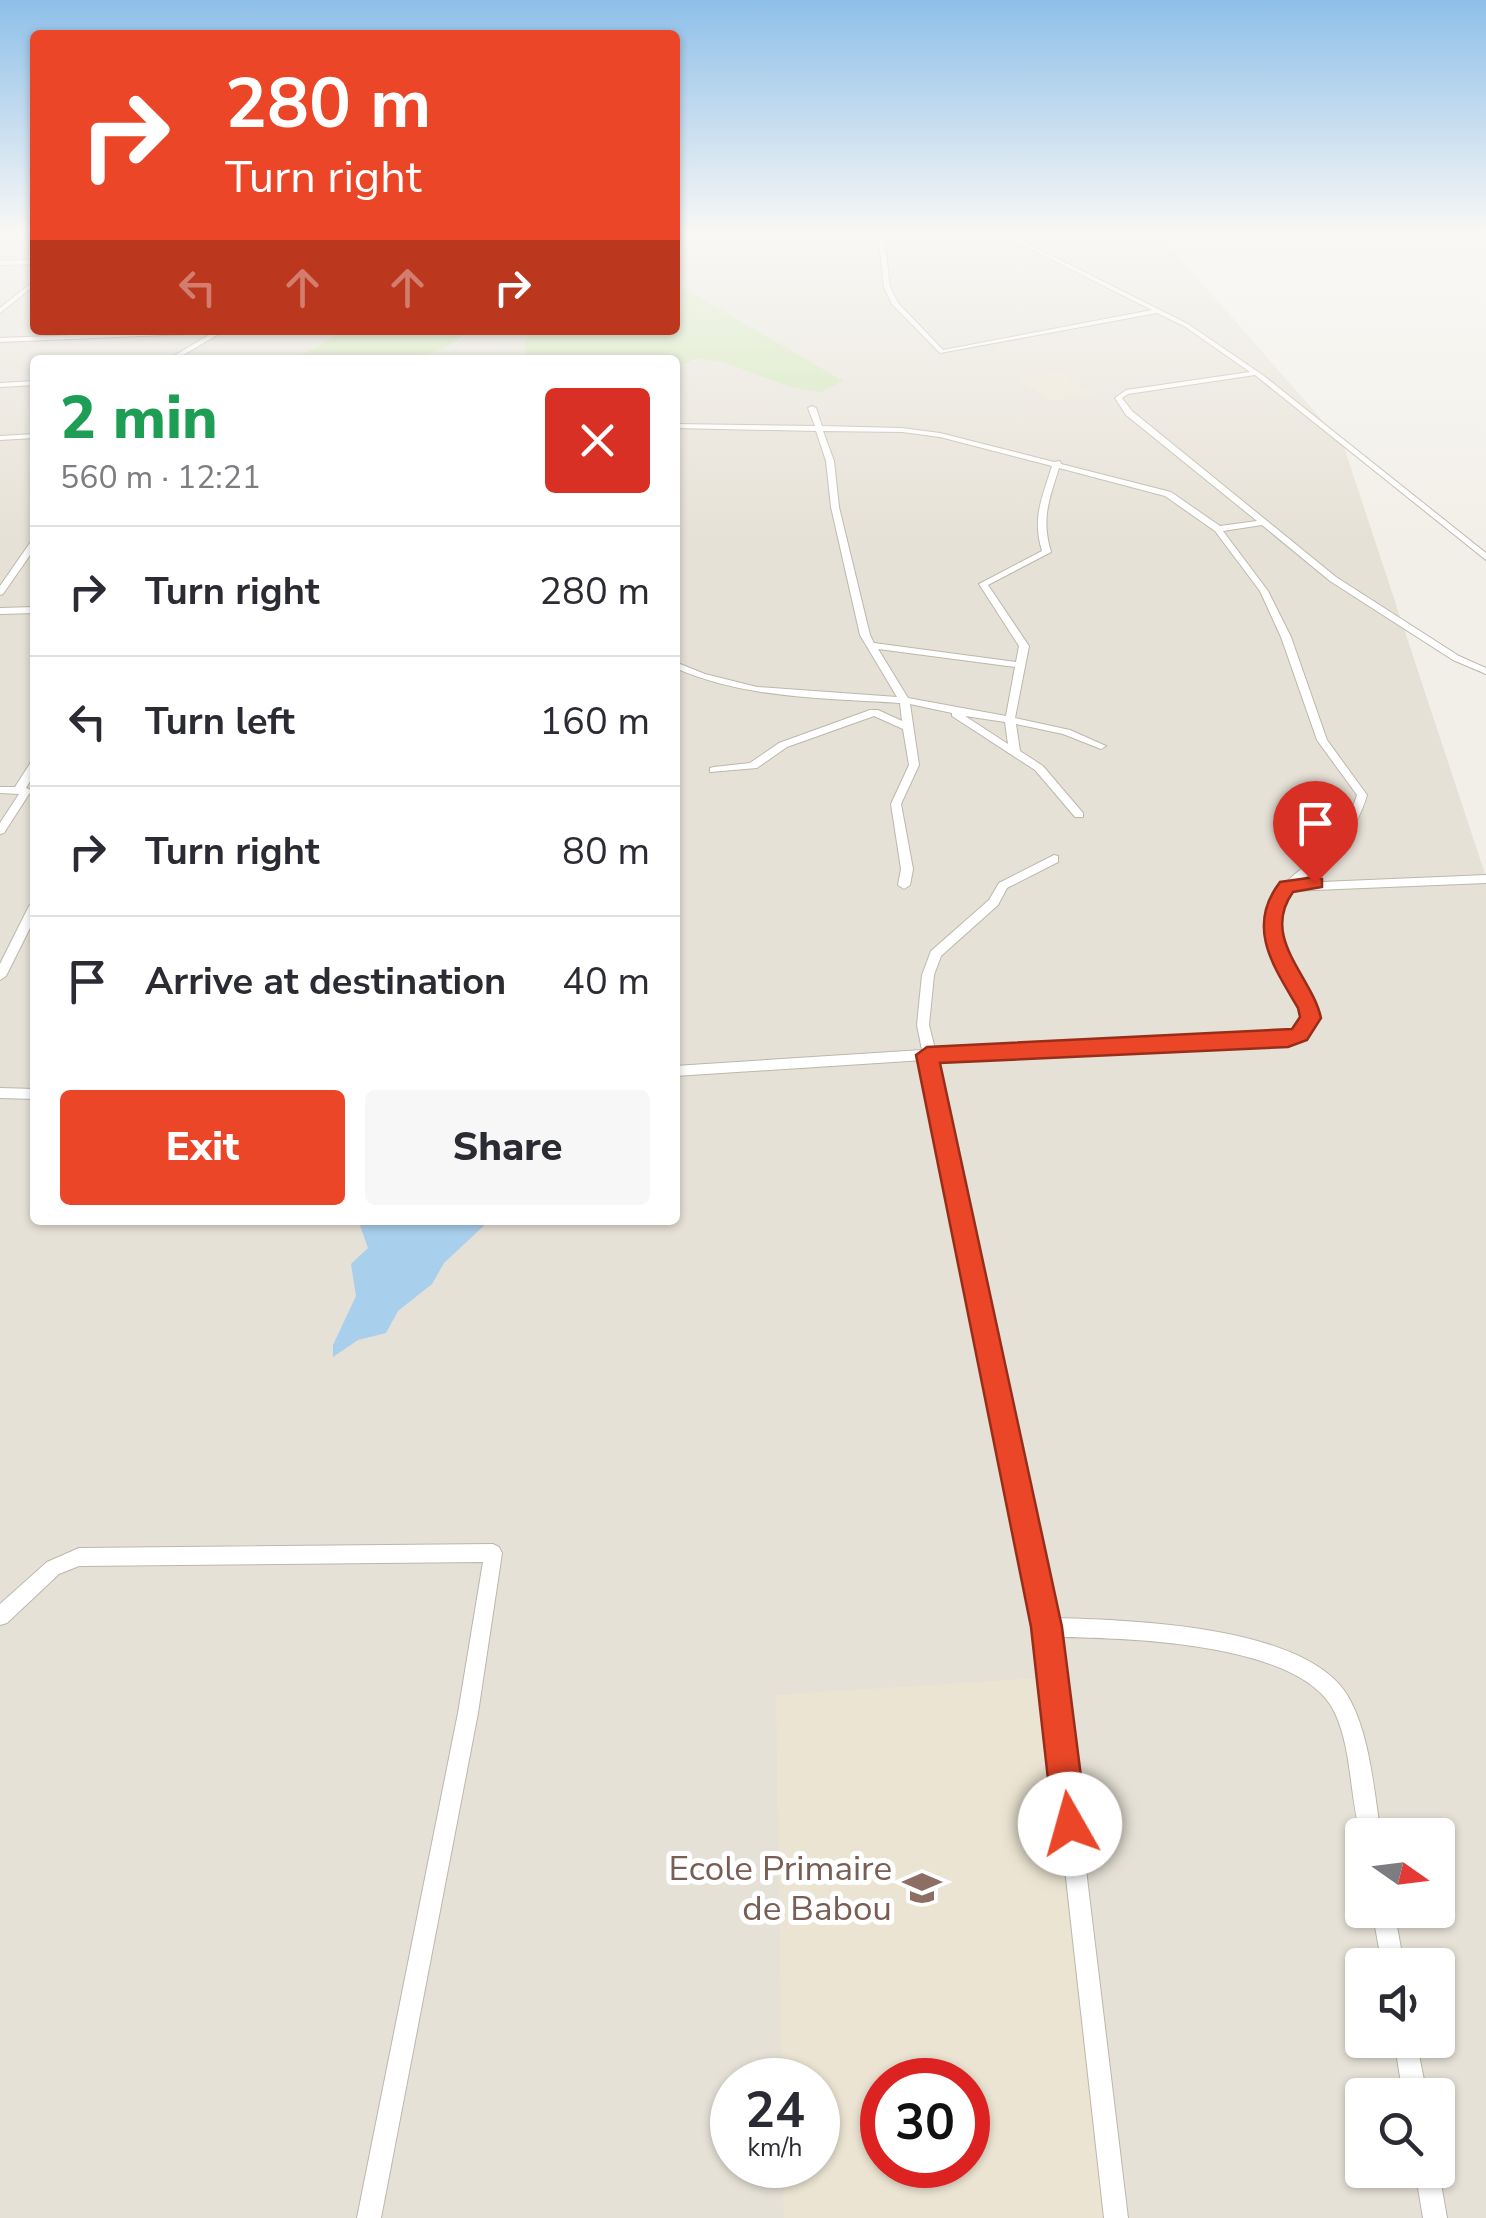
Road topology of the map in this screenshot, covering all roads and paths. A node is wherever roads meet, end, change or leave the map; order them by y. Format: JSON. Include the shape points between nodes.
{"nodes":[{"id":1,"x":109,"y":335,"type":"edge"},
{"id":2,"x":210,"y":335,"type":"edge"},
{"id":3,"x":924,"y":335,"type":"edge"},
{"id":4,"x":1038,"y":335,"type":"edge"},
{"id":5,"x":1197,"y":335,"type":"edge"},
{"id":6,"x":0,"y":340,"type":"edge"},
{"id":7,"x":178,"y":355,"type":"edge"},
{"id":8,"x":1255,"y":372,"type":"junction"},
{"id":9,"x":30,"y":383,"type":"edge"},
{"id":10,"x":0,"y":385,"type":"edge"},
{"id":11,"x":812,"y":408,"type":"dead end"},
{"id":12,"x":680,"y":426,"type":"edge"},
{"id":13,"x":817,"y":430,"type":"junction"},
{"id":14,"x":30,"y":436,"type":"edge"},
{"id":15,"x":0,"y":438,"type":"edge"},
{"id":16,"x":1058,"y":463,"type":"junction"},
{"id":17,"x":1261,"y":522,"type":"junction"},
{"id":18,"x":1218,"y":529,"type":"junction"},
{"id":19,"x":30,"y":549,"type":"edge"},
{"id":20,"x":1486,"y":557,"type":"edge"},
{"id":21,"x":1,"y":589,"type":"edge"},
{"id":22,"x":30,"y":610,"type":"edge"},
{"id":23,"x":0,"y":611,"type":"edge"},
{"id":24,"x":871,"y":645,"type":"junction"},
{"id":25,"x":1020,"y":665,"type":"junction"},
{"id":26,"x":680,"y":668,"type":"edge"},
{"id":27,"x":1486,"y":671,"type":"edge"},
{"id":28,"x":904,"y":700,"type":"junction"},
{"id":29,"x":952,"y":711,"type":"junction"},
{"id":30,"x":1010,"y":720,"type":"junction"},
{"id":31,"x":909,"y":728,"type":"junction"},
{"id":32,"x":1101,"y":746,"type":"dead end"},
{"id":33,"x":1015,"y":754,"type":"junction"},
{"id":34,"x":714,"y":770,"type":"dead end"},
{"id":35,"x":0,"y":790,"type":"edge"},
{"id":36,"x":27,"y":790,"type":"edge"},
{"id":37,"x":1079,"y":815,"type":"dead end"},
{"id":38,"x":0,"y":831,"type":"edge"},
{"id":39,"x":1054,"y":859,"type":"dead end"},
{"id":40,"x":1486,"y":879,"type":"edge"},
{"id":41,"x":904,"y":885,"type":"dead end"},
{"id":42,"x":1286,"y":886,"type":"junction"},
{"id":43,"x":30,"y":916,"type":"edge"},
{"id":44,"x":0,"y":976,"type":"edge"},
{"id":45,"x":927,"y":1055,"type":"junction"},
{"id":46,"x":680,"y":1072,"type":"edge"},
{"id":47,"x":0,"y":1093,"type":"edge"},
{"id":48,"x":30,"y":1094,"type":"edge"},
{"id":49,"x":0,"y":1616,"type":"edge"},
{"id":50,"x":1046,"y":1627,"type":"junction"},
{"id":51,"x":1367,"y":1818,"type":"edge"},
{"id":52,"x":1430,"y":2188,"type":"edge"},
{"id":53,"x":370,"y":2218,"type":"edge"},
{"id":54,"x":1116,"y":2218,"type":"edge"},
{"id":55,"x":1436,"y":2218,"type":"edge"}],
"edges":[{"from":1,"to":6,"type":"street"},
{"from":2,"to":7,"type":"street"},
{"from":3,"to":4,"type":"street","via":[[938,350]]},
{"from":5,"to":8,"type":"street"},
{"from":8,"to":17,"type":"street","via":[[1118,398]]},
{"from":8,"to":20,"type":"street"},
{"from":9,"to":10,"type":"street"},
{"from":11,"to":13,"type":"street"},
{"from":12,"to":13,"type":"street"},
{"from":13,"to":16,"type":"street","via":[[940,435]]},
{"from":13,"to":24,"type":"street","via":[[830,461],[846,563]]},
{"from":14,"to":15,"type":"street"},
{"from":16,"to":18,"type":"street","via":[[1168,494]]},
{"from":16,"to":25,"type":"street","via":[[1042,509],[1047,552],[983,584],[1018,632],[1024,646]]},
{"from":17,"to":18,"type":"street"},
{"from":17,"to":27,"type":"street","via":[[1359,597]]},
{"from":18,"to":42,"type":"street","via":[[1264,591],[1322,740],[1362,795],[1329,854]]},
{"from":19,"to":21,"type":"street"},
{"from":22,"to":23,"type":"street"},
{"from":24,"to":25,"type":"street"},
{"from":24,"to":28,"type":"street"},
{"from":25,"to":30,"type":"street"},
{"from":26,"to":28,"type":"street","via":[[756,690]]},
{"from":28,"to":29,"type":"street"},
{"from":28,"to":31,"type":"street"},
{"from":29,"to":30,"type":"street"},
{"from":29,"to":33,"type":"street"},
{"from":30,"to":32,"type":"street","via":[[1040,722]]},
{"from":30,"to":33,"type":"street"},
{"from":31,"to":34,"type":"street","via":[[874,712],[782,745],[752,766]]},
{"from":31,"to":41,"type":"street","via":[[914,765],[896,804]]},
{"from":33,"to":37,"type":"street","via":[[1039,768]]},
{"from":35,"to":36,"type":"street"},
{"from":36,"to":38,"type":"street"},
{"from":39,"to":45,"type":"street","via":[[1003,886],[994,902],[934,954],[924,996]]},
{"from":40,"to":42,"type":"street"},
{"from":42,"to":45,"type":"street","via":[[1273,934],[1275,950],[1308,1008],[1300,1035]]},
{"from":43,"to":44,"type":"street"},
{"from":45,"to":46,"type":"street"},
{"from":45,"to":50,"type":"street"},
{"from":47,"to":48,"type":"street"},
{"from":49,"to":53,"type":"street","via":[[53,1568],[79,1557],[493,1553]]},
{"from":50,"to":51,"type":"street","via":[[1132,1628],[1254,1648],[1305,1670],[1337,1696],[1355,1744]]},
{"from":50,"to":54,"type":"street"},
{"from":52,"to":55,"type":"street"}]}
